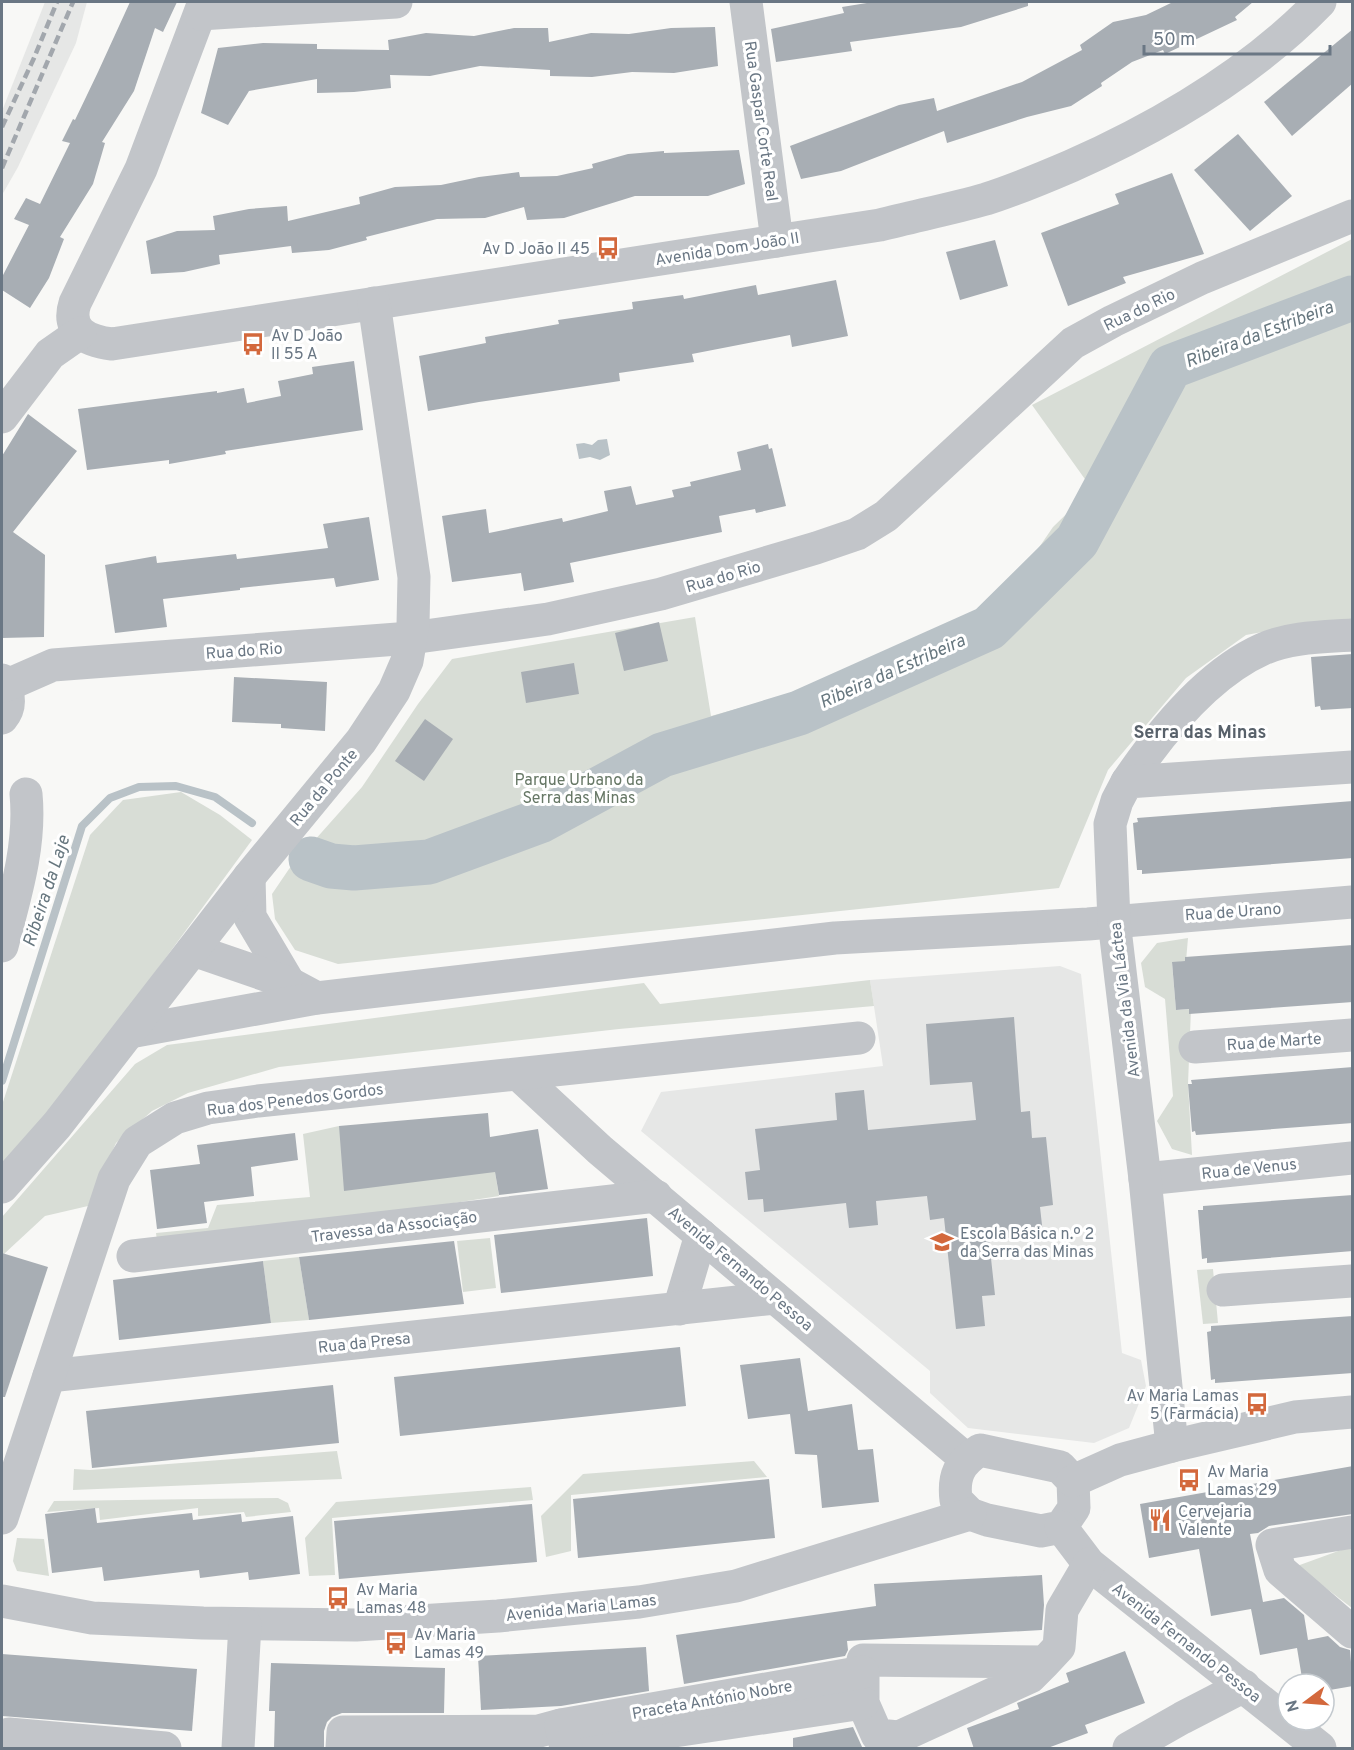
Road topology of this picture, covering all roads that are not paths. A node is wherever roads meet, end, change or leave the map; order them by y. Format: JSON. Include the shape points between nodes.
{"nodes":[{"id":1,"x":396,"y":2,"type":"edge"},
{"id":2,"x":746,"y":2,"type":"edge"},
{"id":3,"x":1320,"y":2,"type":"edge"},
{"id":4,"x":202,"y":8,"type":"edge"},
{"id":5,"x":1353,"y":216,"type":"edge"},
{"id":6,"x":777,"y":241,"type":"junction"},
{"id":7,"x":374,"y":303,"type":"junction"},
{"id":8,"x":80,"y":333,"type":"junction"},
{"id":9,"x":2,"y":417,"type":"edge"},
{"id":10,"x":1353,"y":635,"type":"edge"},
{"id":11,"x":411,"y":638,"type":"junction"},
{"id":12,"x":3,"y":683,"type":"edge"},
{"id":13,"x":2,"y":718,"type":"edge"},
{"id":14,"x":1353,"y":767,"type":"edge"},
{"id":15,"x":1127,"y":782,"type":"junction"},
{"id":16,"x":26,"y":794,"type":"dead end"},
{"id":17,"x":249,"y":877,"type":"junction"},
{"id":18,"x":1353,"y":902,"type":"edge"},
{"id":19,"x":1114,"y":921,"type":"junction"},
{"id":20,"x":2,"y":946,"type":"edge"},
{"id":21,"x":193,"y":951,"type":"junction"},
{"id":22,"x":303,"y":991,"type":"junction"},
{"id":23,"x":130,"y":1032,"type":"junction"},
{"id":24,"x":1353,"y":1035,"type":"edge"},
{"id":25,"x":859,"y":1038,"type":"dead end"},
{"id":26,"x":1195,"y":1047,"type":"dead end"},
{"id":27,"x":519,"y":1075,"type":"junction"},
{"id":28,"x":1353,"y":1158,"type":"edge"},
{"id":29,"x":1145,"y":1179,"type":"junction"},
{"id":30,"x":2,"y":1187,"type":"edge"},
{"id":31,"x":656,"y":1196,"type":"junction"},
{"id":32,"x":701,"y":1235,"type":"junction"},
{"id":33,"x":133,"y":1256,"type":"dead end"},
{"id":34,"x":1353,"y":1281,"type":"edge"},
{"id":35,"x":1224,"y":1290,"type":"dead end"},
{"id":36,"x":775,"y":1298,"type":"junction"},
{"id":37,"x":679,"y":1309,"type":"junction"},
{"id":38,"x":49,"y":1376,"type":"junction"},
{"id":39,"x":1353,"y":1412,"type":"edge"},
{"id":40,"x":1172,"y":1446,"type":"junction"},
{"id":41,"x":966,"y":1459,"type":"junction"},
{"id":42,"x":1073,"y":1481,"type":"junction"},
{"id":43,"x":970,"y":1514,"type":"junction"},
{"id":44,"x":2,"y":1518,"type":"edge"},
{"id":45,"x":1061,"y":1527,"type":"junction"},
{"id":46,"x":1353,"y":1532,"type":"edge"},
{"id":47,"x":1089,"y":1564,"type":"junction"},
{"id":48,"x":2,"y":1601,"type":"edge"},
{"id":49,"x":245,"y":1624,"type":"junction"},
{"id":50,"x":1353,"y":1632,"type":"edge"},
{"id":51,"x":1046,"y":1662,"type":"junction"},
{"id":52,"x":1244,"y":1686,"type":"junction"},
{"id":53,"x":863,"y":1688,"type":"junction"},
{"id":54,"x":564,"y":1740,"type":"edge"},
{"id":55,"x":1311,"y":1746,"type":"edge"},
{"id":56,"x":2,"y":1749,"type":"edge"},
{"id":57,"x":165,"y":1749,"type":"edge"},
{"id":58,"x":238,"y":1749,"type":"edge"},
{"id":59,"x":342,"y":1749,"type":"edge"},
{"id":60,"x":1129,"y":1749,"type":"edge"}],
"edges":[{"from":1,"to":4,"type":"street"},
{"from":2,"to":6,"type":"street","name":"Rua Gaspar Corte Real"},
{"from":3,"to":6,"type":"street","name":"Avenida Dom João II","via":[[1299,24],[1221,84],[1122,143],[1043,178],[987,198],[880,225]]},
{"from":4,"to":8,"type":"street","via":[[141,169],[75,303],[72,319]]},
{"from":5,"to":11,"type":"street","name":"Rua do Rio","via":[[1202,278],[1073,343],[886,516],[857,534],[661,594],[548,619]]},
{"from":6,"to":7,"type":"street","name":"Avenida Dom João II"},
{"from":7,"to":8,"type":"street","name":"Avenida Dom João II","via":[[112,344]]},
{"from":7,"to":11,"type":"street","name":"Rua da Ponte","via":[[414,577]]},
{"from":8,"to":9,"type":"street","via":[[50,354]]},
{"from":10,"to":15,"type":"street","name":"Avenida da Via Láctea","via":[[1299,639],[1263,649],[1225,672],[1175,717]]},
{"from":11,"to":12,"type":"street","name":"Rua do Rio","via":[[53,664]]},
{"from":11,"to":17,"type":"street","name":"Rua da Ponte","via":[[407,661],[382,711]]},
{"from":12,"to":13,"type":"street","via":[[9,699]]},
{"from":14,"to":15,"type":"street"},
{"from":15,"to":19,"type":"street","name":"Avenida da Via Láctea","via":[[1110,824]]},
{"from":16,"to":20,"type":"street","via":[[28,819],[20,875]]},
{"from":17,"to":21,"type":"street","name":"Rua da Ponte"},
{"from":17,"to":22,"type":"street","via":[[250,917]]},
{"from":18,"to":19,"type":"street","name":"Rua de Urano"},
{"from":19,"to":22,"type":"street","name":"Rua de Urano","via":[[835,938]]},
{"from":19,"to":29,"type":"street","name":"Avenida da Via Láctea"},
{"from":21,"to":22,"type":"street"},
{"from":21,"to":23,"type":"street","name":"Rua da Ponte"},
{"from":22,"to":23,"type":"street","name":"Rua de Urano"},
{"from":23,"to":30,"type":"street","name":"Rua da Ponte"},
{"from":24,"to":26,"type":"street","name":"Rua de Marte"},
{"from":25,"to":27,"type":"street","name":"Rua dos Penedos Gordos"},
{"from":27,"to":31,"type":"street","name":"Avenida Fernando Pessoa"},
{"from":27,"to":38,"type":"street","name":"Rua dos Penedos Gordos","via":[[208,1108],[175,1118],[137,1142],[114,1179]]},
{"from":28,"to":29,"type":"street","name":"Rua de Venus"},
{"from":29,"to":40,"type":"street","name":"Avenida da Via Láctea"},
{"from":31,"to":32,"type":"street","name":"Avenida Fernando Pessoa"},
{"from":31,"to":33,"type":"street","name":"Travessa da Associação"},
{"from":32,"to":36,"type":"street","name":"Avenida Fernando Pessoa"},
{"from":32,"to":37,"type":"street"},
{"from":34,"to":35,"type":"street"},
{"from":36,"to":37,"type":"street","name":"Rua da Presa"},
{"from":36,"to":41,"type":"street","name":"Avenida Fernando Pessoa"},
{"from":37,"to":38,"type":"street","name":"Rua da Presa"},
{"from":38,"to":44,"type":"street","name":"Rua dos Penedos Gordos"},
{"from":39,"to":40,"type":"street","via":[[1295,1417]]},
{"from":40,"to":42,"type":"street","via":[[1120,1460]]},
{"from":41,"to":42,"type":"street","via":[[980,1450],[1059,1467]]},
{"from":41,"to":43,"type":"street","via":[[954,1482],[956,1500]]},
{"from":42,"to":45,"type":"street","via":[[1074,1508]]},
{"from":43,"to":45,"type":"street","via":[[1041,1531]]},
{"from":43,"to":49,"type":"street","name":"Avenida Maria Lamas","via":[[736,1586],[639,1602],[356,1625]]},
{"from":45,"to":47,"type":"street","name":"Avenida Fernando Pessoa"},
{"from":46,"to":50,"type":"street","via":[[1272,1545],[1280,1570]]},
{"from":47,"to":51,"type":"street","via":[[1062,1610],[1059,1647]]},
{"from":47,"to":52,"type":"street","name":"Avenida Fernando Pessoa"},
{"from":48,"to":49,"type":"street","name":"Avenida Maria Lamas","via":[[92,1618]]},
{"from":49,"to":58,"type":"street"},
{"from":51,"to":53,"type":"street","name":"Praceta António Nobre","via":[[863,1660]]},
{"from":51,"to":53,"type":"street","via":[[1030,1677],[898,1737],[877,1735]]},
{"from":52,"to":55,"type":"street","name":"Avenida Fernando Pessoa"},
{"from":52,"to":60,"type":"street"},
{"from":53,"to":54,"type":"street","name":"Praceta António Nobre"},
{"from":54,"to":59,"type":"street","name":"Praceta António Nobre","via":[[539,1731],[343,1732]]},
{"from":56,"to":57,"type":"street","via":[[9,1734]]}]}
